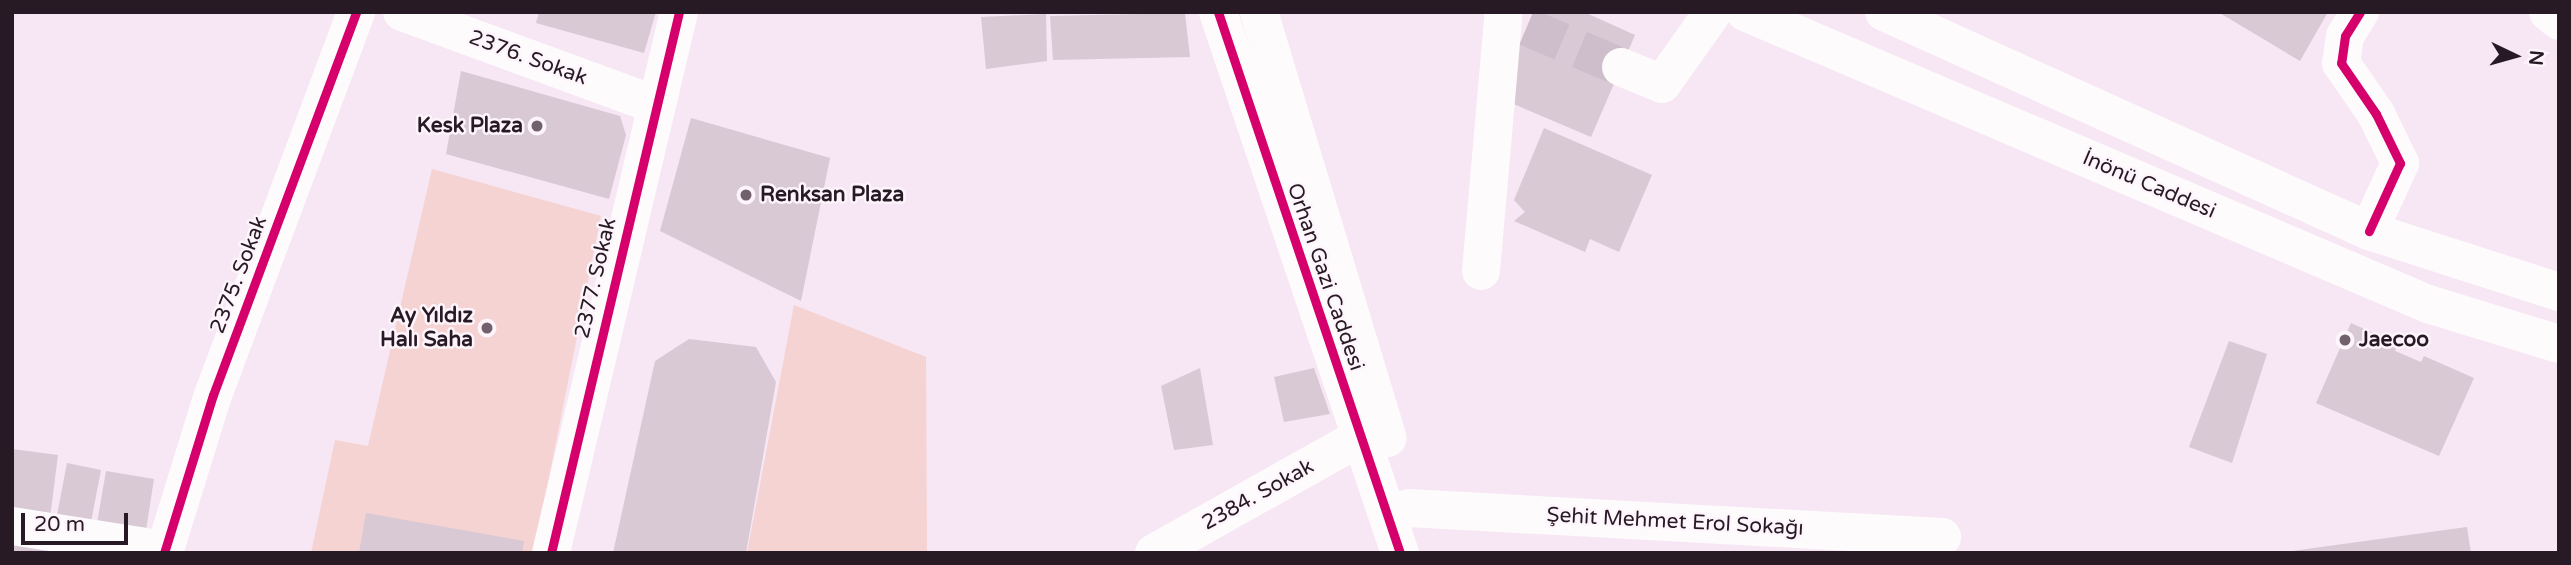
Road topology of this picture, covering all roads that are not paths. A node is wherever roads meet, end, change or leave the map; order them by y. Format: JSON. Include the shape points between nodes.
{"nodes":[{"id":1,"x":356,"y":12,"type":"edge"},
{"id":2,"x":402,"y":12,"type":"edge"},
{"id":3,"x":679,"y":12,"type":"edge"},
{"id":4,"x":1218,"y":12,"type":"edge"},
{"id":5,"x":1259,"y":12,"type":"edge"},
{"id":6,"x":1713,"y":12,"type":"edge"},
{"id":7,"x":1745,"y":12,"type":"edge"},
{"id":8,"x":1884,"y":12,"type":"edge"},
{"id":9,"x":2360,"y":12,"type":"edge"},
{"id":10,"x":2548,"y":12,"type":"edge"},
{"id":11,"x":1512,"y":19,"type":"edge"},
{"id":12,"x":2559,"y":21,"type":"edge"},
{"id":13,"x":1621,"y":67,"type":"tunnel mouth"},
{"id":14,"x":654,"y":104,"type":"junction"},
{"id":15,"x":2369,"y":231,"type":"junction"},
{"id":16,"x":1481,"y":271,"type":"dead end"},
{"id":17,"x":2559,"y":292,"type":"edge"},
{"id":18,"x":2559,"y":344,"type":"edge"},
{"id":19,"x":1361,"y":437,"type":"junction"},
{"id":20,"x":1409,"y":508,"type":"junction"},
{"id":21,"x":12,"y":526,"type":"edge"},
{"id":22,"x":1942,"y":537,"type":"dead end"},
{"id":23,"x":165,"y":552,"type":"edge"},
{"id":24,"x":551,"y":553,"type":"edge"},
{"id":25,"x":1154,"y":553,"type":"edge"},
{"id":26,"x":1400,"y":553,"type":"edge"},
{"id":27,"x":1425,"y":553,"type":"edge"}],
"edges":[{"from":1,"to":23,"type":"street","name":"2375. Sokak","via":[[213,395]]},
{"from":2,"to":14,"type":"street","name":"2376. Sokak"},
{"from":3,"to":14,"type":"street","name":"2377. Sokak"},
{"from":4,"to":19,"type":"street","name":"Orhan Gazi Caddesi"},
{"from":5,"to":20,"type":"street","name":"Orhan Gazi Caddesi"},
{"from":6,"to":13,"type":"street","via":[[1662,84]]},
{"from":7,"to":18,"type":"street","name":"İnönü Caddesi","via":[[2428,304]]},
{"from":8,"to":15,"type":"street"},
{"from":9,"to":15,"type":"street","via":[[2346,36],[2341,63],[2376,114],[2400,163]]},
{"from":10,"to":12,"type":"street"},
{"from":11,"to":16,"type":"street"},
{"from":14,"to":24,"type":"street","name":"2377. Sokak"},
{"from":15,"to":17,"type":"street"},
{"from":19,"to":25,"type":"street","name":"2384. Sokak"},
{"from":19,"to":26,"type":"street","name":"Orhan Gazi Caddesi"},
{"from":20,"to":22,"type":"street","name":"Şehit Mehmet Erol Sokağı"},
{"from":20,"to":27,"type":"street","name":"Orhan Gazi Caddesi"},
{"from":21,"to":23,"type":"street"}]}
